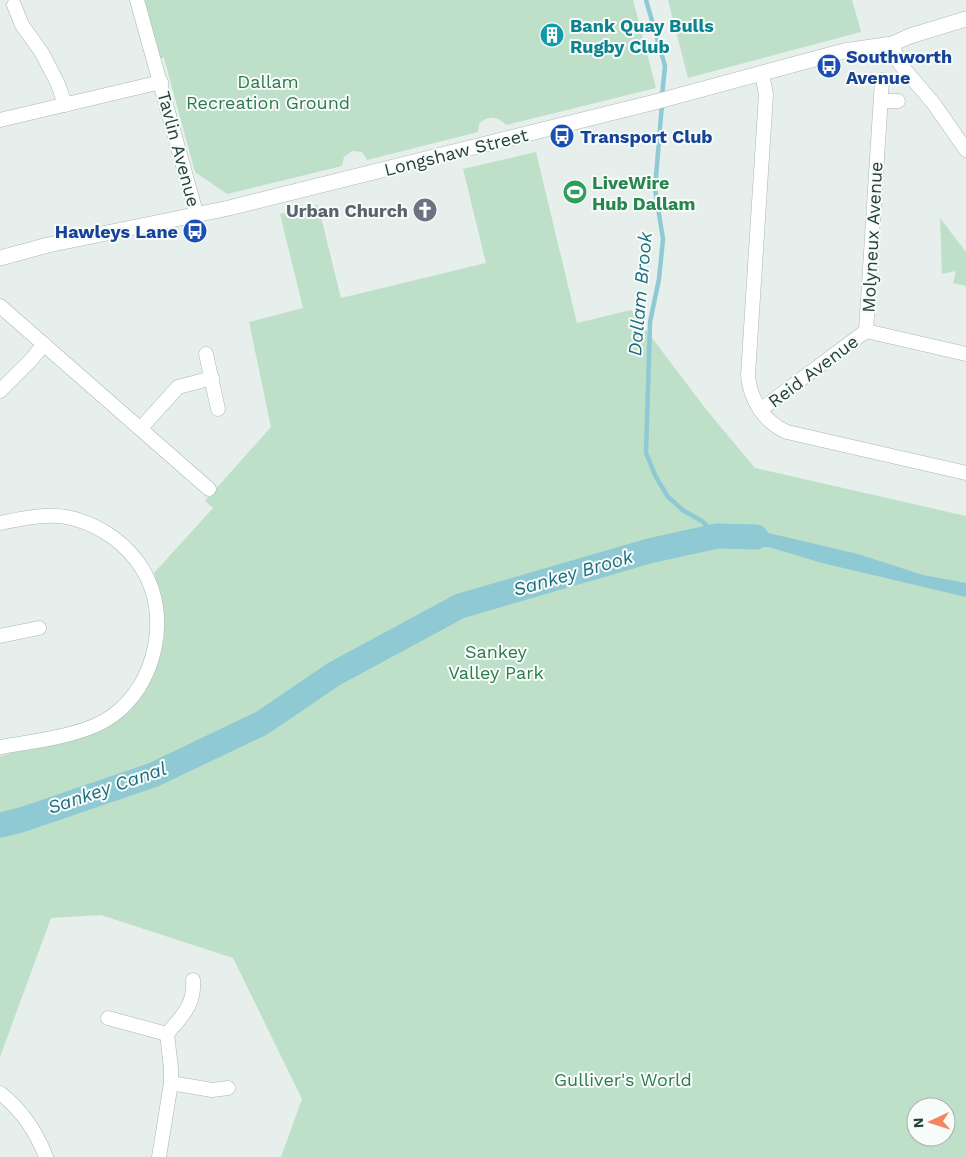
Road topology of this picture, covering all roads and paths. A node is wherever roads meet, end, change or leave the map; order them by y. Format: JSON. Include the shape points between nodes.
{"nodes":[{"id":1,"x":137,"y":0,"type":"edge"},
{"id":2,"x":14,"y":5,"type":"dead end"},
{"id":3,"x":966,"y":19,"type":"edge"},
{"id":4,"x":892,"y":44,"type":"junction"},
{"id":5,"x":762,"y":74,"type":"junction"},
{"id":6,"x":882,"y":80,"type":"dead end"},
{"id":7,"x":161,"y":82,"type":"junction"},
{"id":8,"x":881,"y":100,"type":"junction"},
{"id":9,"x":898,"y":101,"type":"dead end"},
{"id":10,"x":65,"y":105,"type":"junction"},
{"id":11,"x":0,"y":120,"type":"edge"},
{"id":12,"x":966,"y":150,"type":"edge"},
{"id":13,"x":197,"y":216,"type":"junction"},
{"id":14,"x":0,"y":258,"type":"edge"},
{"id":15,"x":0,"y":306,"type":"edge"},
{"id":16,"x":866,"y":331,"type":"junction"},
{"id":17,"x":44,"y":344,"type":"junction"},
{"id":18,"x":206,"y":354,"type":"dead end"},
{"id":19,"x":966,"y":354,"type":"edge"},
{"id":20,"x":212,"y":378,"type":"junction"},
{"id":21,"x":0,"y":391,"type":"edge"},
{"id":22,"x":218,"y":410,"type":"dead end"},
{"id":23,"x":760,"y":410,"type":"junction"},
{"id":24,"x":141,"y":428,"type":"junction"},
{"id":25,"x":966,"y":473,"type":"edge"},
{"id":26,"x":209,"y":489,"type":"dead end"},
{"id":27,"x":0,"y":523,"type":"edge"},
{"id":28,"x":39,"y":628,"type":"dead end"},
{"id":29,"x":0,"y":636,"type":"edge"},
{"id":30,"x":0,"y":747,"type":"edge"},
{"id":31,"x":193,"y":980,"type":"dead end"},
{"id":32,"x":108,"y":1018,"type":"dead end"},
{"id":33,"x":167,"y":1034,"type":"junction"},
{"id":34,"x":171,"y":1082,"type":"junction"},
{"id":35,"x":228,"y":1088,"type":"dead end"},
{"id":36,"x":0,"y":1093,"type":"edge"},
{"id":37,"x":46,"y":1157,"type":"edge"},
{"id":38,"x":159,"y":1157,"type":"edge"}],
"edges":[{"from":1,"to":7,"type":"street","name":"Tavlin Avenue"},
{"from":2,"to":10,"type":"street","via":[[22,25],[58,84]]},
{"from":3,"to":4,"type":"street","name":"Longshaw Street"},
{"from":4,"to":5,"type":"street","name":"Longshaw Street","via":[[844,51]]},
{"from":4,"to":12,"type":"street","via":[[900,64],[934,104]]},
{"from":5,"to":13,"type":"street","name":"Longshaw Street"},
{"from":5,"to":23,"type":"street","via":[[766,94],[748,375],[750,391]]},
{"from":6,"to":8,"type":"street","name":"Molyneux Avenue"},
{"from":7,"to":10,"type":"street","name":"Tavlin Avenue"},
{"from":7,"to":13,"type":"street","name":"Tavlin Avenue"},
{"from":8,"to":9,"type":"street"},
{"from":8,"to":16,"type":"street","name":"Molyneux Avenue"},
{"from":10,"to":11,"type":"street","name":"Tavlin Avenue"},
{"from":13,"to":14,"type":"street","name":"Longshaw Street","via":[[48,245]]},
{"from":15,"to":17,"type":"street"},
{"from":16,"to":19,"type":"street","name":"Molyneux Avenue"},
{"from":16,"to":23,"type":"street","name":"Reid Avenue"},
{"from":17,"to":21,"type":"street"},
{"from":17,"to":24,"type":"street"},
{"from":18,"to":20,"type":"street"},
{"from":20,"to":22,"type":"street"},
{"from":20,"to":24,"type":"street","via":[[178,387]]},
{"from":23,"to":25,"type":"street","via":[[773,424],[787,432]]},
{"from":24,"to":26,"type":"street"},
{"from":27,"to":30,"type":"street","via":[[41,515],[73,518],[114,538],[143,570],[152,590],[156,634],[154,653],[140,686],[111,718],[81,731]]},
{"from":28,"to":29,"type":"street"},
{"from":31,"to":33,"type":"street","via":[[191,1001]]},
{"from":32,"to":33,"type":"street"},
{"from":33,"to":34,"type":"street"},
{"from":34,"to":35,"type":"street","via":[[212,1090]]},
{"from":34,"to":38,"type":"street"},
{"from":36,"to":37,"type":"street","via":[[23,1114]]}]}
